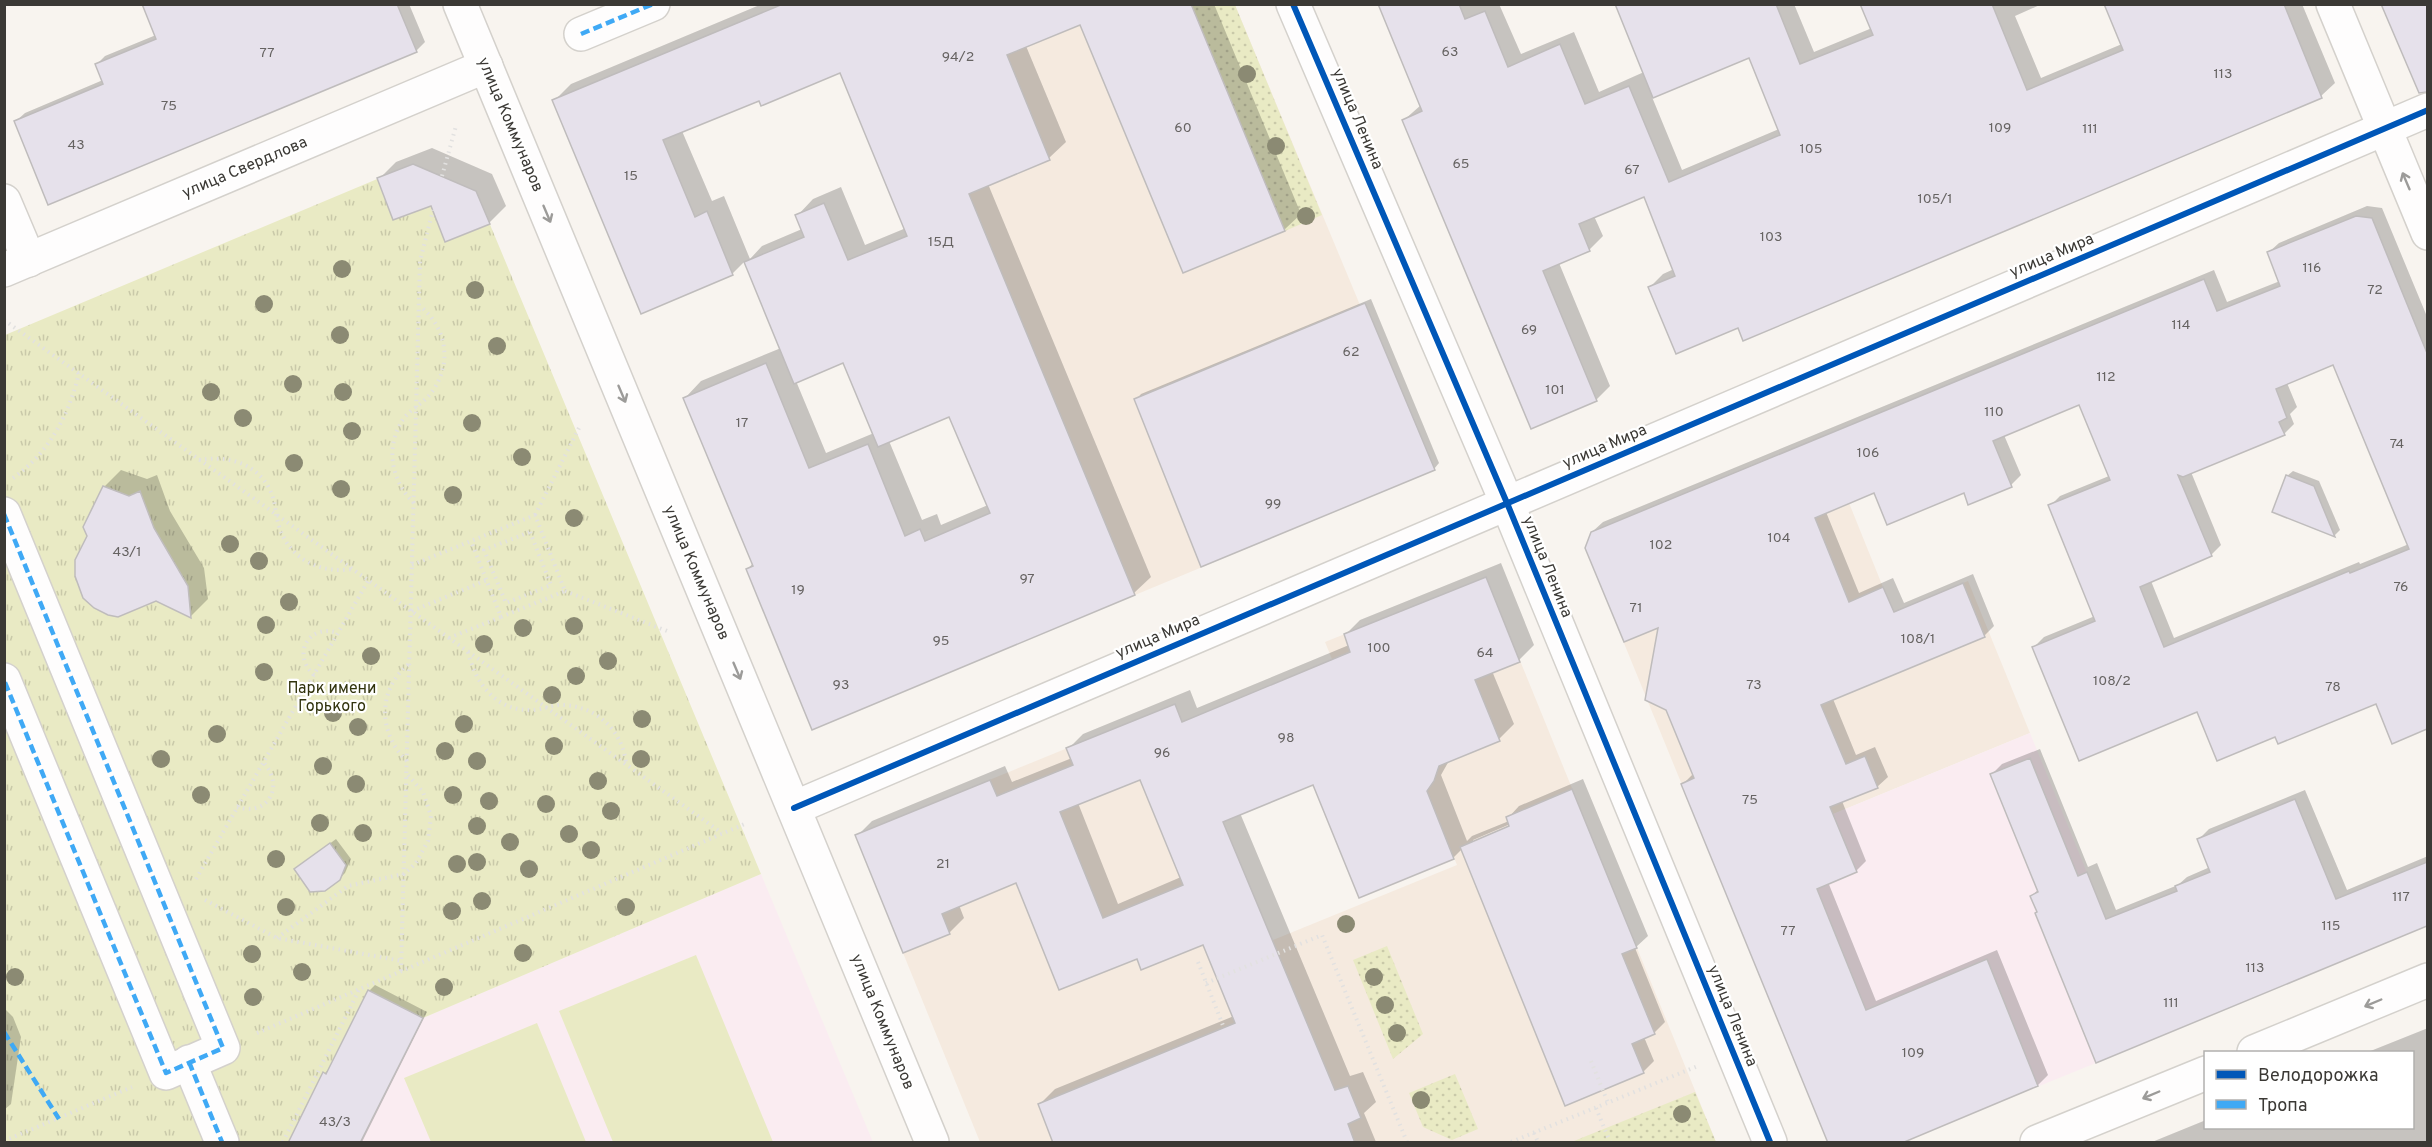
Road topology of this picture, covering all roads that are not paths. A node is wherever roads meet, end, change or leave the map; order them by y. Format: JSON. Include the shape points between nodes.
{"nodes":[{"id":1,"x":460,"y":4,"type":"edge"},
{"id":2,"x":653,"y":4,"type":"edge"},
{"id":3,"x":1293,"y":4,"type":"edge"},
{"id":4,"x":2333,"y":4,"type":"edge"},
{"id":5,"x":581,"y":34,"type":"dead end"},
{"id":6,"x":486,"y":66,"type":"junction"},
{"id":7,"x":2427,"y":110,"type":"edge"},
{"id":8,"x":2384,"y":129,"type":"junction"},
{"id":9,"x":4,"y":201,"type":"edge"},
{"id":10,"x":2427,"y":232,"type":"edge"},
{"id":11,"x":17,"y":265,"type":"edge"},
{"id":12,"x":1507,"y":503,"type":"junction"},
{"id":13,"x":4,"y":514,"type":"edge"},
{"id":14,"x":4,"y":680,"type":"edge"},
{"id":15,"x":794,"y":808,"type":"junction"},
{"id":16,"x":2427,"y":980,"type":"edge"},
{"id":17,"x":2259,"y":1051,"type":"edge"},
{"id":18,"x":178,"y":1067,"type":"junction"},
{"id":19,"x":2204,"y":1073,"type":"edge"},
{"id":20,"x":222,"y":1143,"type":"edge"},
{"id":21,"x":932,"y":1143,"type":"edge"},
{"id":22,"x":1770,"y":1143,"type":"edge"},
{"id":23,"x":2037,"y":1143,"type":"edge"}],
"edges":[{"from":1,"to":6,"type":"street","name":"улица Коммунаров"},
{"from":2,"to":5,"type":"street"},
{"from":3,"to":12,"type":"street","name":"улица Ленина"},
{"from":4,"to":8,"type":"street"},
{"from":6,"to":11,"type":"street","name":"улица Свердлова"},
{"from":6,"to":15,"type":"street","name":"улица Коммунаров","one_way":true},
{"from":7,"to":8,"type":"street","name":"улица Мира"},
{"from":10,"to":8,"type":"street","one_way":true},
{"from":8,"to":12,"type":"street","name":"улица Мира"},
{"from":9,"to":11,"type":"street"},
{"from":12,"to":15,"type":"street","name":"улица Мира"},
{"from":12,"to":22,"type":"street","name":"улица Ленина"},
{"from":13,"to":18,"type":"street","via":[[223,1048]]},
{"from":14,"to":18,"type":"street"},
{"from":15,"to":21,"type":"street","name":"улица Коммунаров"},
{"from":16,"to":17,"type":"street","one_way":true},
{"from":18,"to":20,"type":"street"},
{"from":19,"to":23,"type":"street","one_way":true}]}
